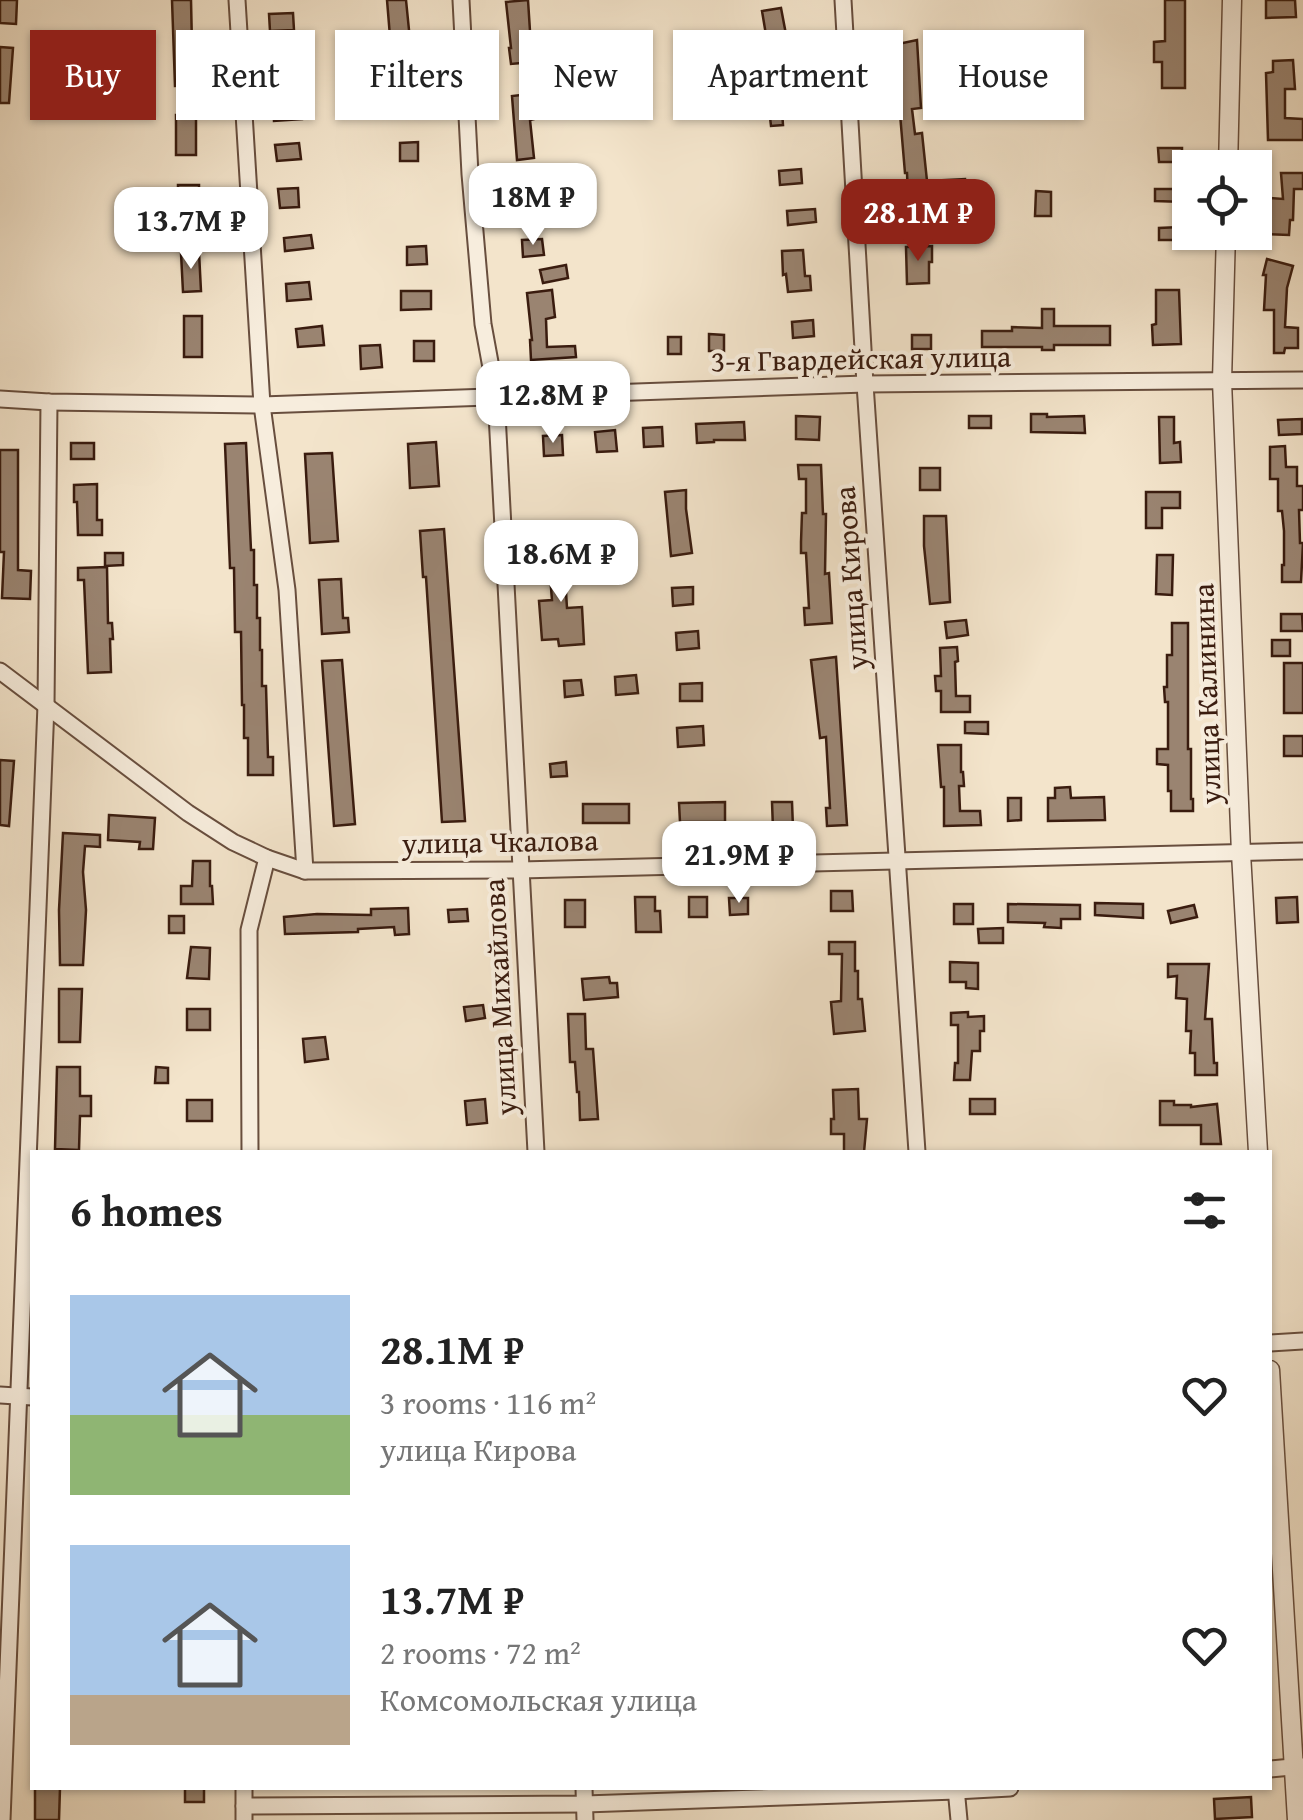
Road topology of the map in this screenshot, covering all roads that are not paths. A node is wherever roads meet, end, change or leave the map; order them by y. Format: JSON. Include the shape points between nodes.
{"nodes":[{"id":1,"x":237,"y":0,"type":"edge"},
{"id":2,"x":461,"y":0,"type":"edge"},
{"id":3,"x":843,"y":0,"type":"edge"},
{"id":4,"x":1232,"y":0,"type":"edge"},
{"id":5,"x":1228,"y":150,"type":"edge"},
{"id":6,"x":1226,"y":250,"type":"edge"},
{"id":7,"x":1303,"y":380,"type":"edge"},
{"id":8,"x":1222,"y":382,"type":"junction"},
{"id":9,"x":865,"y":384,"type":"junction"},
{"id":10,"x":496,"y":396,"type":"junction"},
{"id":11,"x":0,"y":398,"type":"edge"},
{"id":12,"x":49,"y":402,"type":"junction"},
{"id":13,"x":262,"y":405,"type":"junction"},
{"id":14,"x":0,"y":671,"type":"edge"},
{"id":15,"x":46,"y":705,"type":"junction"},
{"id":16,"x":1303,"y":851,"type":"edge"},
{"id":17,"x":1242,"y":852,"type":"junction"},
{"id":18,"x":267,"y":858,"type":"junction"},
{"id":19,"x":898,"y":860,"type":"junction"},
{"id":20,"x":520,"y":870,"type":"junction"},
{"id":21,"x":305,"y":871,"type":"junction"},
{"id":22,"x":33,"y":1150,"type":"edge"},
{"id":23,"x":250,"y":1150,"type":"edge"},
{"id":24,"x":536,"y":1150,"type":"edge"},
{"id":25,"x":917,"y":1150,"type":"edge"},
{"id":26,"x":1258,"y":1150,"type":"edge"},
{"id":27,"x":30,"y":1258,"type":"edge"},
{"id":28,"x":1303,"y":1341,"type":"edge"},
{"id":29,"x":1272,"y":1343,"type":"edge"},
{"id":30,"x":0,"y":1396,"type":"edge"},
{"id":31,"x":26,"y":1396,"type":"edge"},
{"id":32,"x":1272,"y":1397,"type":"edge"},
{"id":33,"x":1299,"y":1767,"type":"edge"},
{"id":34,"x":1272,"y":1768,"type":"edge"},
{"id":35,"x":931,"y":1790,"type":"edge"},
{"id":36,"x":956,"y":1790,"type":"edge"},
{"id":37,"x":585,"y":1804,"type":"edge"},
{"id":38,"x":244,"y":1813,"type":"edge"},
{"id":39,"x":2,"y":1820,"type":"edge"},
{"id":40,"x":959,"y":1820,"type":"edge"},
{"id":41,"x":1297,"y":1820,"type":"edge"}],
"edges":[{"from":1,"to":13,"type":"street"},
{"from":2,"to":10,"type":"street","name":"улица Михайлова","via":[[483,324]]},
{"from":3,"to":9,"type":"street","name":"улица Кирова"},
{"from":4,"to":5,"type":"street"},
{"from":6,"to":8,"type":"street","name":"улица Калинина"},
{"from":7,"to":8,"type":"street","name":"3-я Гвардейская улица"},
{"from":8,"to":9,"type":"street","name":"3-я Гвардейская улица"},
{"from":8,"to":17,"type":"street","name":"улица Калинина"},
{"from":9,"to":10,"type":"street","name":"3-я Гвардейская улица"},
{"from":9,"to":19,"type":"street","name":"улица Кирова"},
{"from":10,"to":13,"type":"street","name":"3-я Гвардейская улица"},
{"from":10,"to":20,"type":"street","name":"улица Михайлова"},
{"from":11,"to":12,"type":"street","name":"3-я Гвардейская улица"},
{"from":12,"to":13,"type":"street","name":"3-я Гвардейская улица"},
{"from":12,"to":15,"type":"street"},
{"from":13,"to":21,"type":"street","via":[[287,590]]},
{"from":14,"to":15,"type":"street","name":"улица Чкалова"},
{"from":15,"to":18,"type":"street","name":"улица Чкалова","via":[[188,813]]},
{"from":15,"to":22,"type":"street"},
{"from":16,"to":17,"type":"street","name":"улица Чкалова"},
{"from":17,"to":19,"type":"street","name":"улица Чкалова"},
{"from":17,"to":26,"type":"street","name":"улица Калинина"},
{"from":18,"to":21,"type":"street","name":"улица Чкалова"},
{"from":18,"to":23,"type":"street","via":[[249,930]]},
{"from":19,"to":20,"type":"street","name":"улица Чкалова"},
{"from":19,"to":25,"type":"street","name":"улица Кирова"},
{"from":20,"to":21,"type":"street","name":"улица Чкалова"},
{"from":20,"to":24,"type":"street","name":"улица Михайлова"},
{"from":27,"to":31,"type":"street"},
{"from":28,"to":29,"type":"street"},
{"from":30,"to":31,"type":"street"},
{"from":31,"to":39,"type":"street"},
{"from":32,"to":33,"type":"street"},
{"from":33,"to":34,"type":"street"},
{"from":33,"to":41,"type":"street"},
{"from":35,"to":37,"type":"street"},
{"from":36,"to":40,"type":"street"},
{"from":37,"to":38,"type":"street"}]}
